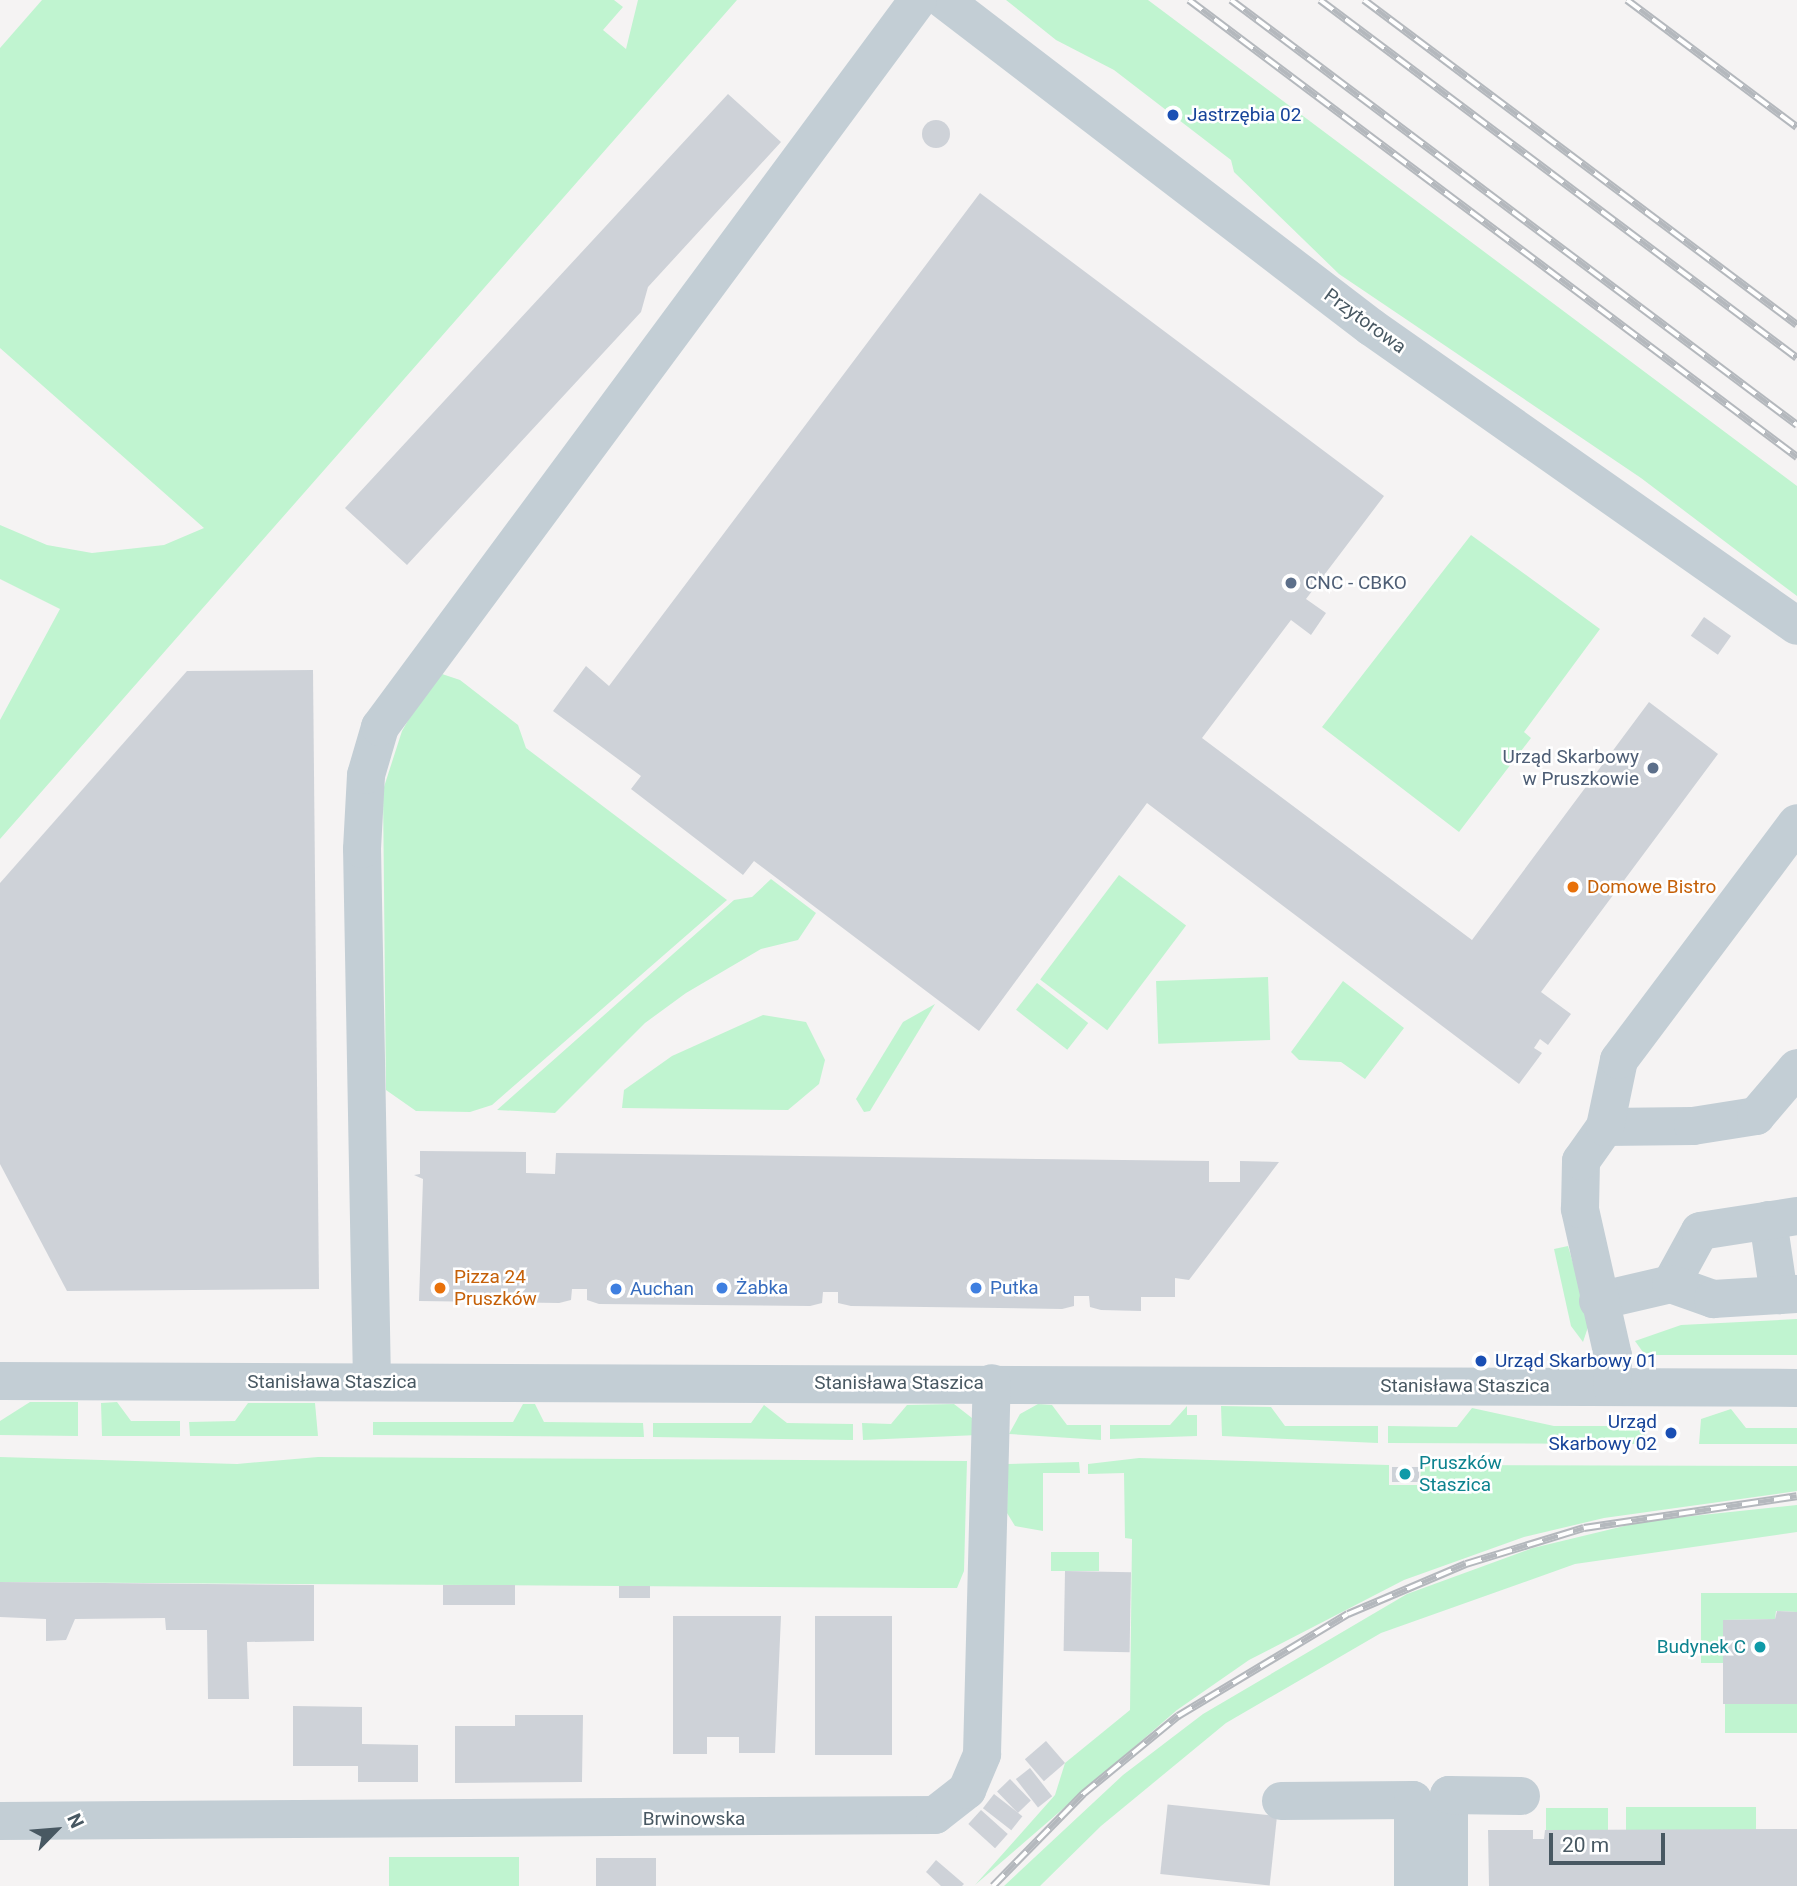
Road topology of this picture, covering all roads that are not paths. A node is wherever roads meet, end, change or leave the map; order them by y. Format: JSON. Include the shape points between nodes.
{"nodes":[{"id":1,"x":918,"y":0,"type":"edge"},
{"id":2,"x":944,"y":0,"type":"edge"},
{"id":3,"x":1797,"y":626,"type":"edge"},
{"id":4,"x":1797,"y":823,"type":"edge"},
{"id":5,"x":1797,"y":1068,"type":"edge"},
{"id":6,"x":1605,"y":1127,"type":"junction"},
{"id":7,"x":1783,"y":1218,"type":"edge"},
{"id":8,"x":1671,"y":1284,"type":"junction"},
{"id":9,"x":1788,"y":1295,"type":"edge"},
{"id":10,"x":1598,"y":1301,"type":"junction"},
{"id":11,"x":0,"y":1381,"type":"edge"},
{"id":12,"x":372,"y":1382,"type":"junction"},
{"id":13,"x":992,"y":1383,"type":"junction"},
{"id":14,"x":1612,"y":1387,"type":"junction"},
{"id":15,"x":1797,"y":1388,"type":"edge"},
{"id":16,"x":1521,"y":1796,"type":"dead end"},
{"id":17,"x":1281,"y":1801,"type":"dead end"},
{"id":18,"x":0,"y":1821,"type":"edge"},
{"id":19,"x":1413,"y":1886,"type":"edge"},
{"id":20,"x":1449,"y":1886,"type":"edge"}],
"edges":[{"from":1,"to":12,"type":"street","via":[[380,727],[366,775],[362,849]]},
{"from":2,"to":3,"type":"street","name":"Przytorowa","via":[[1371,327]]},
{"from":4,"to":6,"type":"street","via":[[1619,1060]]},
{"from":5,"to":6,"type":"street","via":[[1756,1116],[1693,1126]]},
{"from":6,"to":10,"type":"street","via":[[1581,1161],[1577,1183]]},
{"from":7,"to":8,"type":"street","via":[[1700,1231]]},
{"from":7,"to":9,"type":"street"},
{"from":8,"to":9,"type":"street","via":[[1713,1299]]},
{"from":8,"to":10,"type":"street"},
{"from":10,"to":14,"type":"street","via":[[1613,1356]]},
{"from":11,"to":12,"type":"street","name":"Stanisława Staszica"},
{"from":12,"to":13,"type":"street","name":"Stanisława Staszica"},
{"from":13,"to":14,"type":"street","name":"Stanisława Staszica"},
{"from":13,"to":18,"type":"street","name":"Brwinowska","via":[[982,1754],[967,1790],[935,1815]]},
{"from":14,"to":15,"type":"street","name":"Stanisława Staszica"},
{"from":16,"to":20,"type":"street","via":[[1449,1795]]},
{"from":17,"to":19,"type":"street","via":[[1412,1800]]}]}
